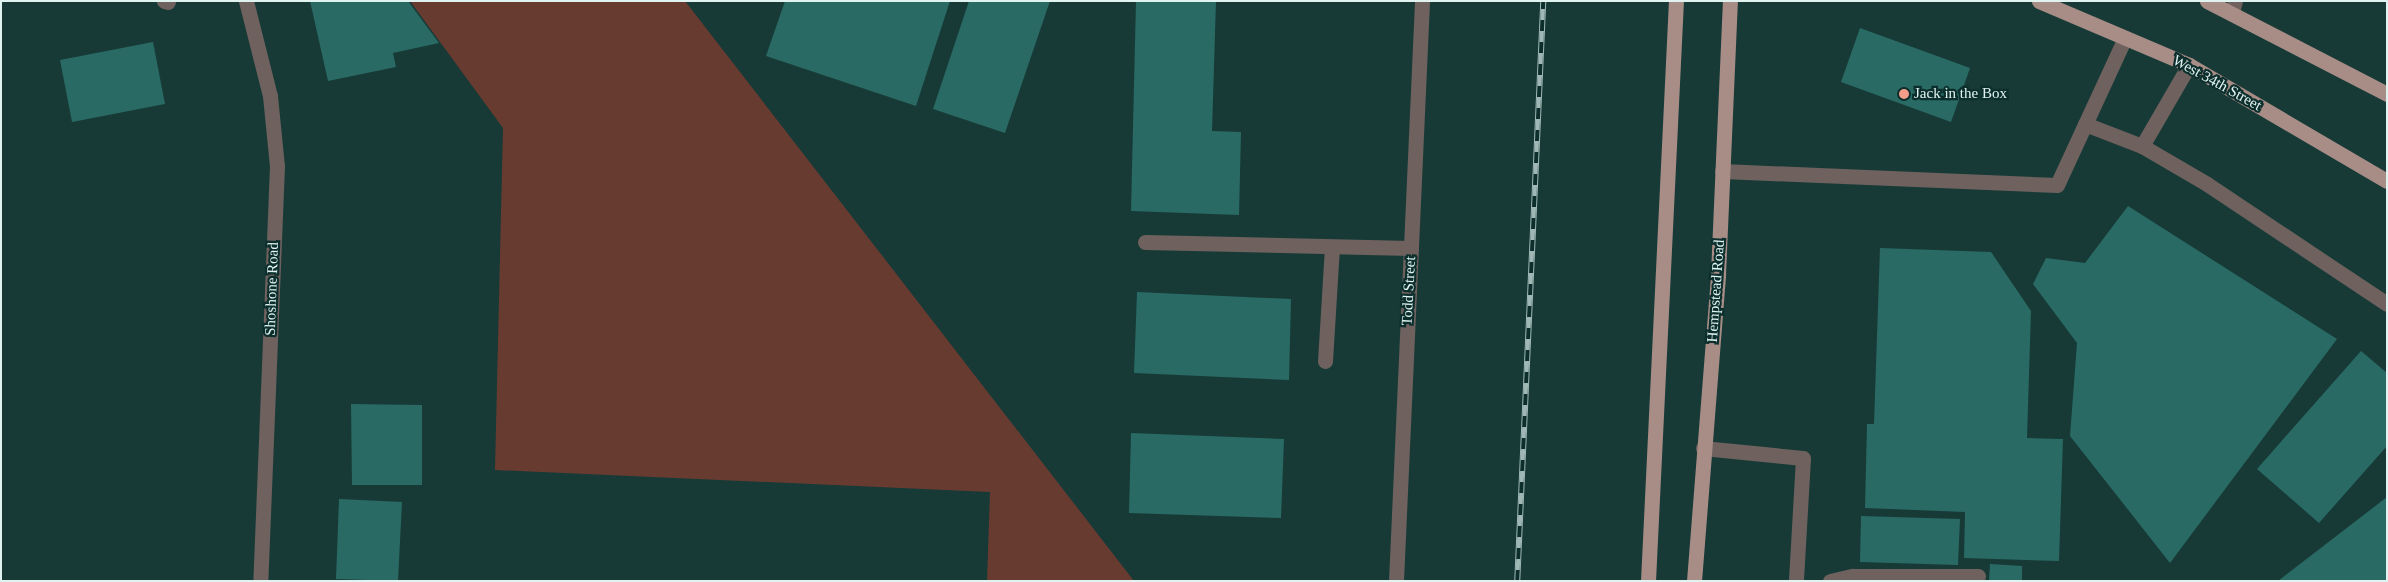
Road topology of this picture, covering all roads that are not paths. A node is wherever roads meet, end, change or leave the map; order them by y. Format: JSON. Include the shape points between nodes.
{"nodes":[{"id":1,"x":246,"y":1,"type":"edge"},
{"id":2,"x":1422,"y":1,"type":"edge"},
{"id":3,"x":1676,"y":1,"type":"edge"},
{"id":4,"x":1730,"y":1,"type":"edge"},
{"id":5,"x":2039,"y":1,"type":"edge"},
{"id":6,"x":2207,"y":1,"type":"edge"},
{"id":7,"x":2233,"y":6,"type":"edge"},
{"id":8,"x":2125,"y":38,"type":"junction"},
{"id":9,"x":2189,"y":64,"type":"junction"},
{"id":10,"x":2387,"y":94,"type":"edge"},
{"id":11,"x":2085,"y":124,"type":"junction"},
{"id":12,"x":2142,"y":146,"type":"junction"},
{"id":13,"x":1722,"y":171,"type":"junction"},
{"id":14,"x":2387,"y":181,"type":"edge"},
{"id":15,"x":1145,"y":242,"type":"dead end"},
{"id":16,"x":1332,"y":247,"type":"junction"},
{"id":17,"x":1411,"y":248,"type":"junction"},
{"id":18,"x":2387,"y":304,"type":"edge"},
{"id":19,"x":1325,"y":361,"type":"dead end"},
{"id":20,"x":1703,"y":448,"type":"junction"},
{"id":21,"x":1978,"y":576,"type":"dead end"},
{"id":22,"x":260,"y":581,"type":"edge"},
{"id":23,"x":1396,"y":581,"type":"edge"},
{"id":24,"x":1648,"y":581,"type":"edge"},
{"id":25,"x":1694,"y":581,"type":"edge"},
{"id":26,"x":1796,"y":581,"type":"edge"},
{"id":27,"x":1830,"y":581,"type":"edge"}],
"edges":[{"from":1,"to":22,"type":"street","name":"Shoshone Road","via":[[270,96],[277,166]]},
{"from":2,"to":17,"type":"street","name":"Todd Street"},
{"from":3,"to":24,"type":"main road"},
{"from":4,"to":13,"type":"main road","name":"Hempstead Road"},
{"from":5,"to":8,"type":"main road","name":"West 34th Street"},
{"from":6,"to":7,"type":"main road"},
{"from":7,"to":10,"type":"main road"},
{"from":8,"to":9,"type":"main road","name":"West 34th Street"},
{"from":8,"to":11,"type":"street"},
{"from":9,"to":12,"type":"street"},
{"from":9,"to":14,"type":"main road","name":"West 34th Street"},
{"from":11,"to":12,"type":"street"},
{"from":11,"to":13,"type":"street","via":[[2057,185]]},
{"from":12,"to":18,"type":"street","via":[[2207,184]]},
{"from":13,"to":20,"type":"main road","name":"Hempstead Road","via":[[1718,274]]},
{"from":15,"to":16,"type":"street"},
{"from":16,"to":17,"type":"street"},
{"from":16,"to":19,"type":"street"},
{"from":17,"to":23,"type":"street","name":"Todd Street"},
{"from":20,"to":25,"type":"main road","name":"Hempstead Road"},
{"from":20,"to":26,"type":"street","via":[[1803,458]]},
{"from":21,"to":27,"type":"street","via":[[1852,576]]}]}
